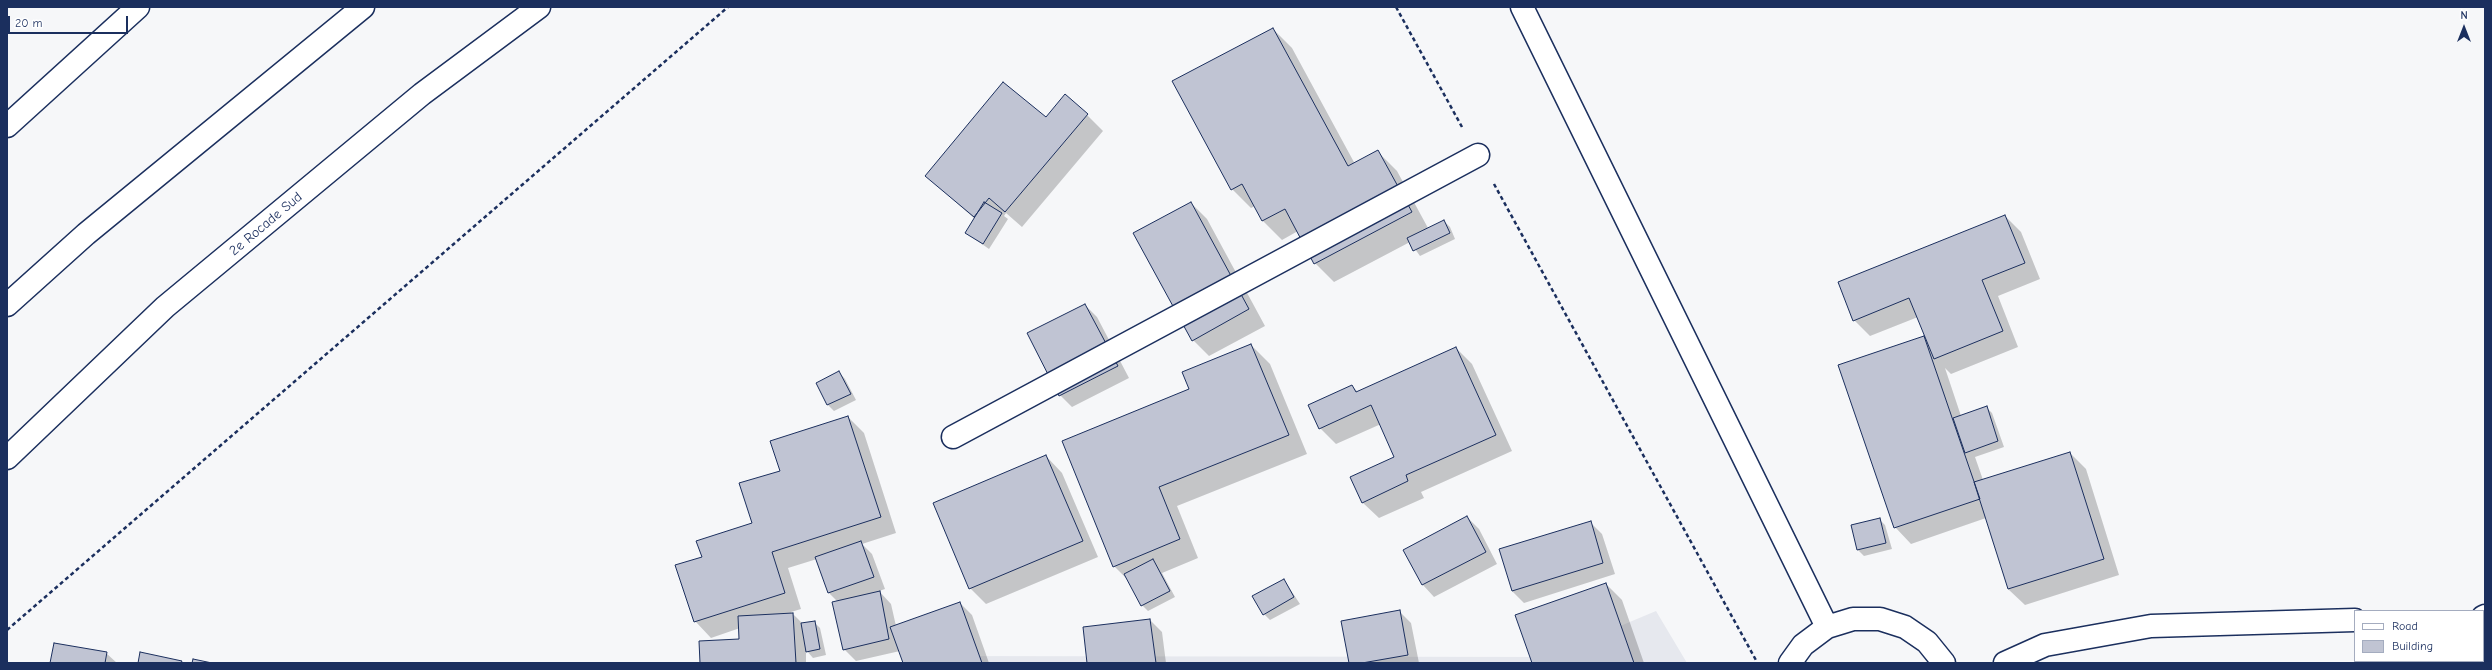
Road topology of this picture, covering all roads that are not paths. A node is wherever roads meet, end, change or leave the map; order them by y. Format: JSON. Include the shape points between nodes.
{"nodes":[{"id":1,"x":138,"y":7,"type":"edge"},
{"id":2,"x":363,"y":7,"type":"edge"},
{"id":3,"x":539,"y":7,"type":"edge"},
{"id":4,"x":1522,"y":7,"type":"edge"},
{"id":5,"x":7,"y":126,"type":"edge"},
{"id":6,"x":1478,"y":155,"type":"road end"},
{"id":7,"x":7,"y":305,"type":"edge"},
{"id":8,"x":953,"y":437,"type":"dead end"},
{"id":9,"x":7,"y":458,"type":"edge"},
{"id":10,"x":2354,"y":620,"type":"edge"},
{"id":11,"x":1828,"y":627,"type":"junction"},
{"id":12,"x":1790,"y":663,"type":"edge"},
{"id":13,"x":1944,"y":663,"type":"edge"},
{"id":14,"x":2005,"y":663,"type":"edge"}],
"edges":[{"from":1,"to":5,"type":"main road"},
{"from":2,"to":7,"type":"main road","via":[[86,234]]},
{"from":3,"to":9,"type":"main road","name":"2e Rocade Sud","via":[[422,94],[166,306]]},
{"from":4,"to":11,"type":"main road"},
{"from":6,"to":8,"type":"main road"},
{"from":10,"to":14,"type":"main road","via":[[2151,626],[2045,645]]},
{"from":11,"to":12,"type":"main road","via":[[1803,645]]},
{"from":11,"to":13,"type":"main road","via":[[1853,619],[1880,619],[1905,627],[1927,642]]}]}
